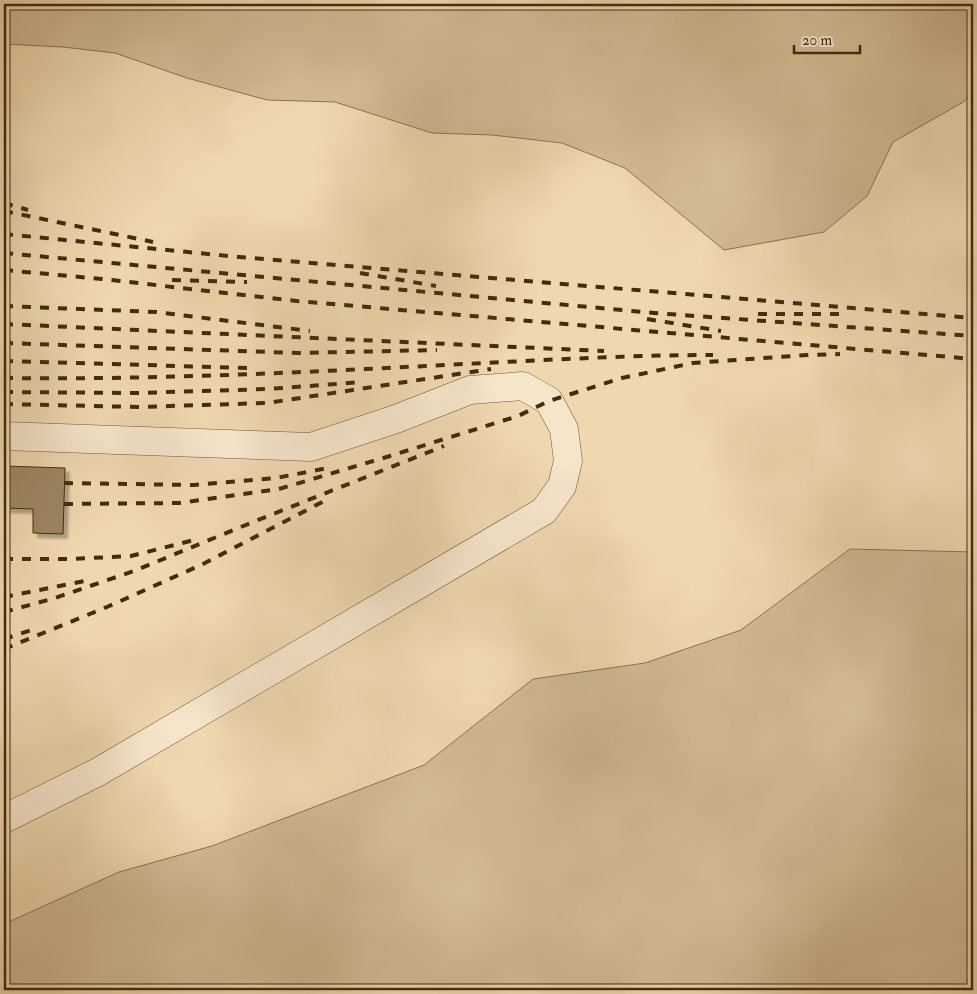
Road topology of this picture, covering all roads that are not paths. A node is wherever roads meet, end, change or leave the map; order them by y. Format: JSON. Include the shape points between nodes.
{"nodes":[{"id":1,"x":4,"y":436,"type":"edge"},
{"id":2,"x":4,"y":819,"type":"edge"}],
"edges":[{"from":1,"to":2,"type":"lane","via":[[312,447],[470,390],[523,386],[549,401],[564,429],[568,461],[562,486],[544,511],[98,772]]}]}
